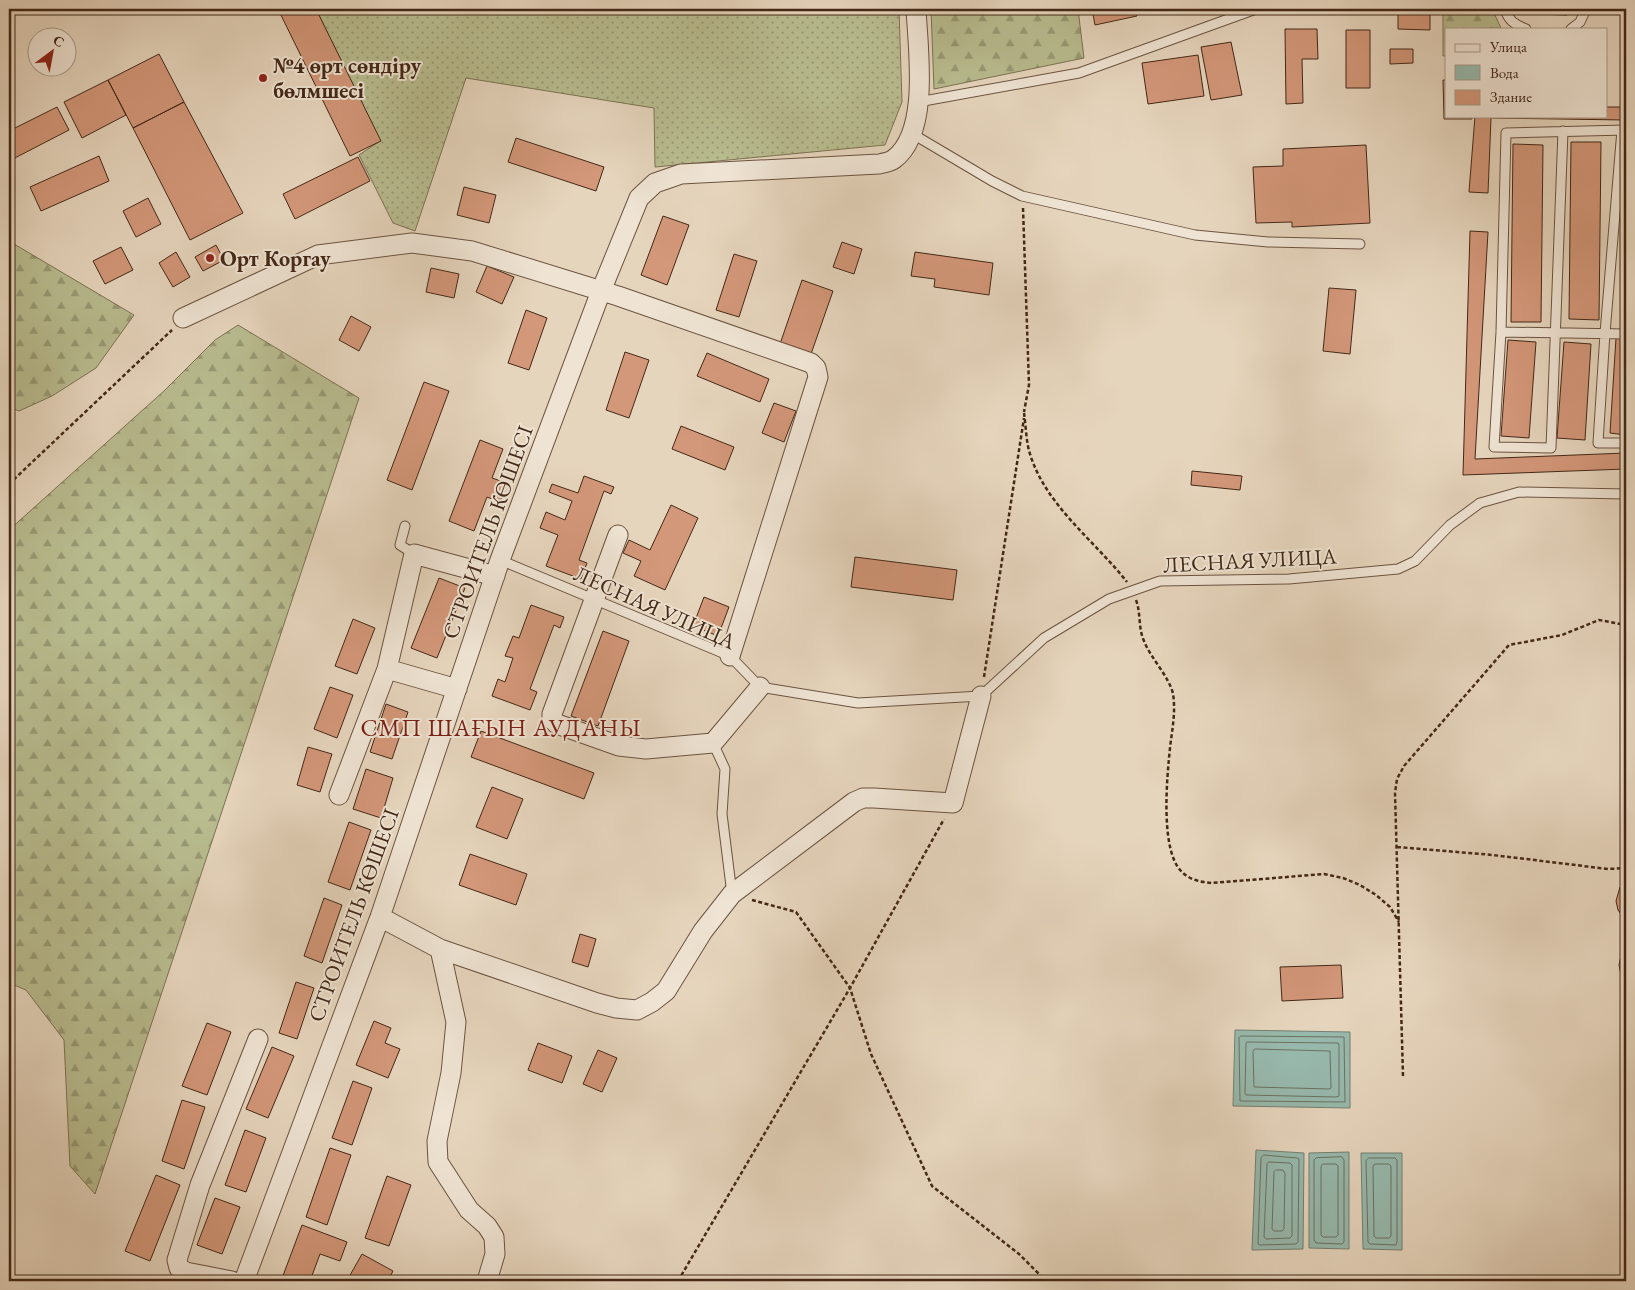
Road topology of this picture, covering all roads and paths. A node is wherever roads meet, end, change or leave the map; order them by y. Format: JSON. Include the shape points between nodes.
{"nodes":[{"id":1,"x":916,"y":9,"type":"edge"},
{"id":2,"x":1256,"y":9,"type":"edge"},
{"id":3,"x":1504,"y":9,"type":"edge"},
{"id":4,"x":1586,"y":9,"type":"edge"},
{"id":5,"x":1523,"y":28,"type":"edge"},
{"id":6,"x":1572,"y":28,"type":"edge"},
{"id":7,"x":918,"y":102,"type":"junction"},
{"id":8,"x":1624,"y":130,"type":"edge"},
{"id":9,"x":1564,"y":131,"type":"junction"},
{"id":10,"x":912,"y":134,"type":"junction"},
{"id":11,"x":1022,"y":196,"type":"junction"},
{"id":12,"x":1360,"y":244,"type":"dead end"},
{"id":13,"x":601,"y":291,"type":"junction"},
{"id":14,"x":184,"y":318,"type":"joint"},
{"id":15,"x":1500,"y":332,"type":"junction"},
{"id":16,"x":1556,"y":332,"type":"junction"},
{"id":17,"x":1605,"y":333,"type":"junction"},
{"id":18,"x":1626,"y":334,"type":"edge"},
{"id":19,"x":1024,"y":413,"type":"junction"},
{"id":20,"x":1626,"y":443,"type":"edge"},
{"id":21,"x":9,"y":484,"type":"edge"},
{"id":22,"x":1626,"y":494,"type":"edge"},
{"id":23,"x":405,"y":526,"type":"dead end"},
{"id":24,"x":618,"y":535,"type":"dead end"},
{"id":25,"x":414,"y":554,"type":"junction"},
{"id":26,"x":497,"y":568,"type":"junction"},
{"id":27,"x":1133,"y":591,"type":"junction"},
{"id":28,"x":593,"y":598,"type":"junction"},
{"id":29,"x":1626,"y":625,"type":"edge"},
{"id":30,"x":730,"y":656,"type":"junction"},
{"id":31,"x":387,"y":668,"type":"junction"},
{"id":32,"x":760,"y":687,"type":"junction"},
{"id":33,"x":457,"y":689,"type":"junction"},
{"id":34,"x":981,"y":696,"type":"junction"},
{"id":35,"x":713,"y":743,"type":"junction"},
{"id":36,"x":339,"y":794,"type":"dead end"},
{"id":37,"x":953,"y":803,"type":"junction"},
{"id":38,"x":1397,"y":847,"type":"junction"},
{"id":39,"x":1626,"y":868,"type":"edge"},
{"id":40,"x":732,"y":894,"type":"junction"},
{"id":41,"x":380,"y":917,"type":"junction"},
{"id":42,"x":1399,"y":922,"type":"junction"},
{"id":43,"x":440,"y":949,"type":"junction"},
{"id":44,"x":850,"y":988,"type":"junction"},
{"id":45,"x":258,"y":1039,"type":"dead end"},
{"id":46,"x":1403,"y":1076,"type":"dead end"},
{"id":47,"x":232,"y":1281,"type":"edge"},
{"id":48,"x":244,"y":1281,"type":"edge"},
{"id":49,"x":487,"y":1281,"type":"edge"},
{"id":50,"x":678,"y":1281,"type":"edge"},
{"id":51,"x":1046,"y":1281,"type":"edge"}],
"edges":[{"from":1,"to":7,"type":"street","name":"СТРОИТЕЛЬ КӨШЕСІ"},
{"from":2,"to":7,"type":"lane","via":[[1079,73]]},
{"from":3,"to":5,"type":"lane","via":[[1506,16]]},
{"from":4,"to":6,"type":"lane","via":[[1580,22]]},
{"from":7,"to":10,"type":"street","name":"СТРОИТЕЛЬ КӨШЕСІ"},
{"from":8,"to":9,"type":"lane"},
{"from":8,"to":17,"type":"lane"},
{"from":9,"to":15,"type":"lane","via":[[1506,132]]},
{"from":9,"to":16,"type":"lane"},
{"from":10,"to":11,"type":"lane"},
{"from":10,"to":13,"type":"street","name":"СТРОИТЕЛЬ КӨШЕСІ","via":[[901,152],[892,160],[879,164],[681,174],[655,183],[639,198]]},
{"from":11,"to":12,"type":"lane","via":[[1195,236]]},
{"from":11,"to":19,"type":"path","via":[[1029,385]]},
{"from":13,"to":14,"type":"street","via":[[472,251],[412,243],[318,255]]},
{"from":13,"to":26,"type":"street","name":"СТРОИТЕЛЬ КӨШЕСІ"},
{"from":13,"to":30,"type":"street","via":[[816,368],[818,377],[807,414]]},
{"from":14,"to":21,"type":"path"},
{"from":15,"to":16,"type":"lane"},
{"from":15,"to":16,"type":"lane","via":[[1494,447],[1551,448]]},
{"from":16,"to":17,"type":"lane"},
{"from":17,"to":18,"type":"lane"},
{"from":17,"to":20,"type":"lane","via":[[1598,443]]},
{"from":19,"to":27,"type":"path","via":[[1029,453],[1037,473],[1053,497]]},
{"from":19,"to":34,"type":"path"},
{"from":22,"to":27,"type":"lane","name":"ЛЕСНАЯ УЛИЦА","via":[[1519,492],[1480,503],[1450,525],[1415,561],[1398,569],[1289,579],[1160,581]]},
{"from":23,"to":25,"type":"lane","via":[[400,545]]},
{"from":24,"to":28,"type":"street"},
{"from":25,"to":26,"type":"street"},
{"from":25,"to":31,"type":"street"},
{"from":26,"to":28,"type":"lane","name":"ЛЕСНАЯ УЛИЦА"},
{"from":26,"to":33,"type":"street","name":"СТРОИТЕЛЬ КӨШЕСІ"},
{"from":27,"to":34,"type":"lane","name":"ЛЕСНАЯ УЛИЦА","via":[[1108,599],[1044,638]]},
{"from":27,"to":42,"type":"path","via":[[1144,642],[1173,692],[1175,710],[1166,806],[1169,843],[1181,871],[1196,881],[1212,883],[1324,874],[1343,878],[1376,895],[1390,907]]},
{"from":28,"to":30,"type":"lane","name":"ЛЕСНАЯ УЛИЦА"},
{"from":28,"to":35,"type":"street","via":[[552,719],[557,724],[619,746],[646,749]]},
{"from":29,"to":38,"type":"path","via":[[1599,620],[1562,635],[1509,645],[1404,766],[1397,779],[1395,793]]},
{"from":30,"to":32,"type":"lane","name":"ЛЕСНАЯ УЛИЦА"},
{"from":31,"to":33,"type":"street"},
{"from":31,"to":36,"type":"street"},
{"from":32,"to":34,"type":"lane","via":[[858,703]]},
{"from":32,"to":35,"type":"street"},
{"from":33,"to":41,"type":"street","name":"СТРОИТЕЛЬ КӨШЕСІ"},
{"from":34,"to":37,"type":"street"},
{"from":35,"to":40,"type":"lane","via":[[725,769],[722,814]]},
{"from":37,"to":40,"type":"street","via":[[863,798]]},
{"from":37,"to":44,"type":"path"},
{"from":38,"to":39,"type":"path","via":[[1608,869]]},
{"from":38,"to":42,"type":"path"},
{"from":40,"to":43,"type":"street","via":[[703,931],[666,991],[636,1010],[597,1003]]},
{"from":40,"to":44,"type":"path","via":[[796,912]]},
{"from":41,"to":43,"type":"street"},
{"from":41,"to":48,"type":"street","name":"СТРОИТЕЛЬ КӨШЕСІ"},
{"from":42,"to":46,"type":"path"},
{"from":43,"to":49,"type":"street","via":[[456,1022],[451,1073],[437,1141],[438,1162],[469,1210],[494,1237],[495,1254]]},
{"from":44,"to":50,"type":"path"},
{"from":44,"to":51,"type":"path","via":[[871,1054],[932,1186],[1019,1254]]},
{"from":45,"to":47,"type":"street","via":[[200,1185],[177,1260],[179,1268],[186,1272]]}]}
